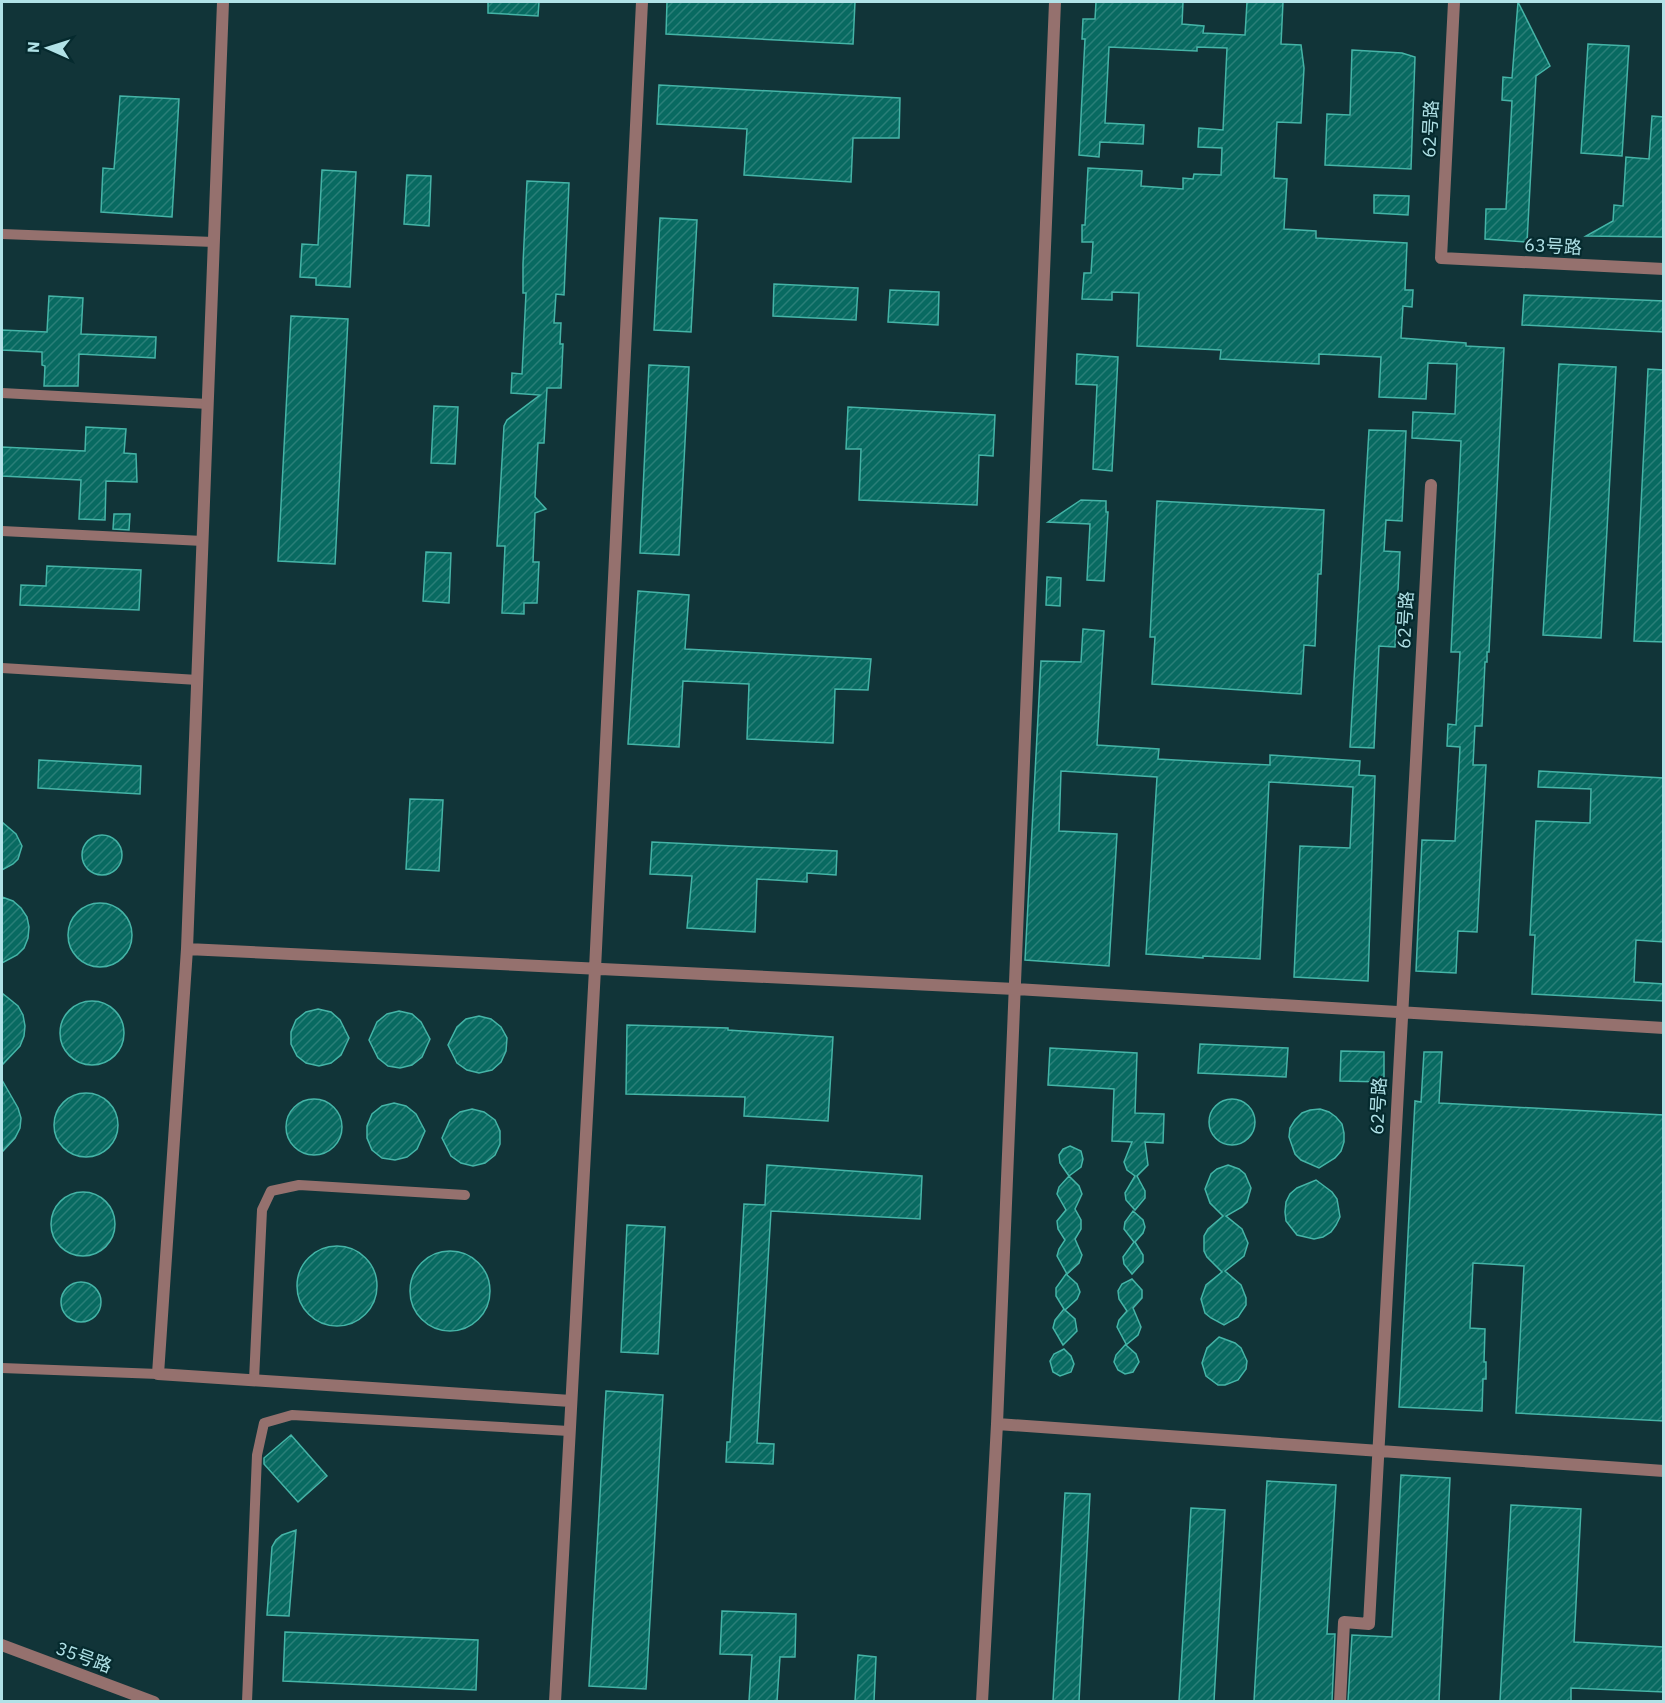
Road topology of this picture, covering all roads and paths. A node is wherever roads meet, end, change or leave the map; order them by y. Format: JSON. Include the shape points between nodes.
{"nodes":[{"id":1,"x":223,"y":2,"type":"edge"},
{"id":2,"x":642,"y":2,"type":"edge"},
{"id":3,"x":1055,"y":2,"type":"edge"},
{"id":4,"x":1454,"y":2,"type":"edge"},
{"id":5,"x":2,"y":234,"type":"edge"},
{"id":6,"x":214,"y":242,"type":"junction"},
{"id":7,"x":1441,"y":258,"type":"joint"},
{"id":8,"x":1664,"y":269,"type":"edge"},
{"id":9,"x":2,"y":393,"type":"edge"},
{"id":10,"x":208,"y":404,"type":"junction"},
{"id":11,"x":1431,"y":485,"type":"dead end"},
{"id":12,"x":2,"y":531,"type":"edge"},
{"id":13,"x":202,"y":541,"type":"junction"},
{"id":14,"x":2,"y":668,"type":"edge"},
{"id":15,"x":198,"y":680,"type":"junction"},
{"id":16,"x":187,"y":949,"type":"junction"},
{"id":17,"x":595,"y":969,"type":"junction"},
{"id":18,"x":1015,"y":989,"type":"junction"},
{"id":19,"x":1401,"y":1014,"type":"junction"},
{"id":20,"x":1664,"y":1028,"type":"edge"},
{"id":21,"x":465,"y":1195,"type":"dead end"},
{"id":22,"x":2,"y":1368,"type":"edge"},
{"id":23,"x":158,"y":1374,"type":"junction"},
{"id":24,"x":254,"y":1380,"type":"junction"},
{"id":25,"x":571,"y":1401,"type":"junction"},
{"id":26,"x":997,"y":1424,"type":"junction"},
{"id":27,"x":569,"y":1431,"type":"junction"},
{"id":28,"x":1378,"y":1451,"type":"junction"},
{"id":29,"x":1664,"y":1471,"type":"edge"},
{"id":30,"x":2,"y":1645,"type":"edge"},
{"id":31,"x":154,"y":1701,"type":"edge"},
{"id":32,"x":247,"y":1701,"type":"edge"},
{"id":33,"x":555,"y":1701,"type":"edge"},
{"id":34,"x":982,"y":1701,"type":"edge"},
{"id":35,"x":1340,"y":1701,"type":"edge"}],
"edges":[{"from":1,"to":6,"type":"street"},
{"from":2,"to":17,"type":"street"},
{"from":3,"to":18,"type":"street"},
{"from":4,"to":7,"type":"street","name":"62号路"},
{"from":5,"to":6,"type":"lane"},
{"from":6,"to":10,"type":"street"},
{"from":7,"to":8,"type":"street","name":"63号路"},
{"from":9,"to":10,"type":"lane"},
{"from":10,"to":13,"type":"street"},
{"from":11,"to":19,"type":"street","name":"62号路"},
{"from":12,"to":13,"type":"lane"},
{"from":13,"to":15,"type":"street"},
{"from":14,"to":15,"type":"lane"},
{"from":15,"to":16,"type":"street"},
{"from":16,"to":17,"type":"street"},
{"from":16,"to":23,"type":"street"},
{"from":17,"to":18,"type":"street"},
{"from":17,"to":25,"type":"street"},
{"from":18,"to":19,"type":"street"},
{"from":18,"to":26,"type":"street"},
{"from":19,"to":20,"type":"street"},
{"from":19,"to":28,"type":"street","name":"62号路"},
{"from":21,"to":24,"type":"lane","via":[[299,1185],[271,1191],[262,1210]]},
{"from":22,"to":23,"type":"lane"},
{"from":23,"to":24,"type":"street"},
{"from":24,"to":25,"type":"street"},
{"from":25,"to":27,"type":"street"},
{"from":26,"to":28,"type":"street"},
{"from":26,"to":34,"type":"street"},
{"from":27,"to":32,"type":"lane","via":[[292,1415],[264,1423],[257,1455]]},
{"from":27,"to":33,"type":"street"},
{"from":28,"to":29,"type":"street"},
{"from":28,"to":35,"type":"street","name":"62号路","via":[[1369,1624],[1344,1623]]},
{"from":30,"to":31,"type":"street","name":"35号路"}]}
